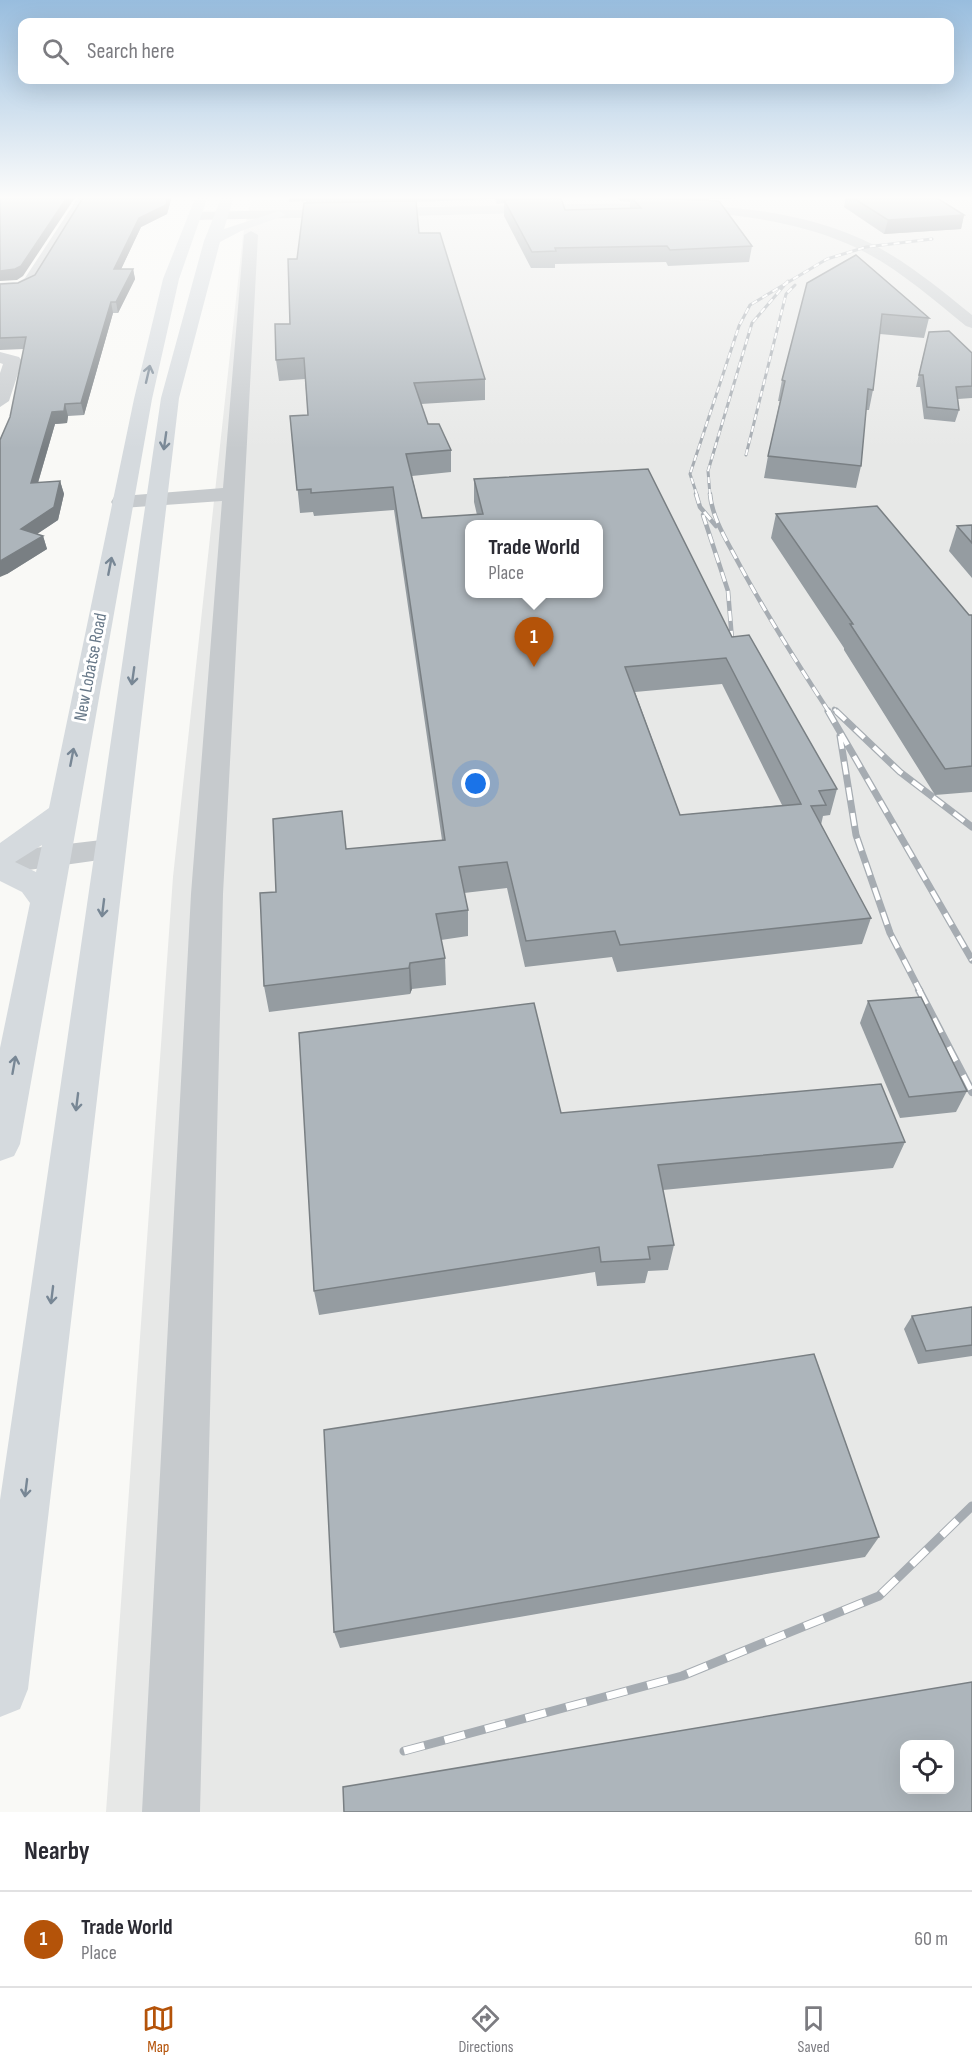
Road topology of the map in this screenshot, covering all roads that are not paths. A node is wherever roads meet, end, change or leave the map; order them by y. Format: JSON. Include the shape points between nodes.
{"nodes":[{"id":1,"x":31,"y":281,"type":"edge"},
{"id":2,"x":171,"y":281,"type":"edge"},
{"id":3,"x":201,"y":281,"type":"edge"},
{"id":4,"x":259,"y":281,"type":"edge"},
{"id":5,"x":919,"y":281,"type":"edge"},
{"id":6,"x":0,"y":288,"type":"edge"},
{"id":7,"x":972,"y":323,"type":"edge"},
{"id":8,"x":0,"y":357,"type":"edge"},
{"id":9,"x":0,"y":401,"type":"edge"},
{"id":10,"x":234,"y":494,"type":"junction"},
{"id":11,"x":157,"y":500,"type":"junction"},
{"id":12,"x":122,"y":502,"type":"junction"},
{"id":13,"x":138,"y":639,"type":"junction"},
{"id":14,"x":95,"y":643,"type":"junction"},
{"id":15,"x":61,"y":814,"type":"junction"},
{"id":16,"x":110,"y":850,"type":"junction"},
{"id":17,"x":0,"y":857,"type":"edge"},
{"id":18,"x":53,"y":858,"type":"junction"},
{"id":19,"x":0,"y":862,"type":"edge"},
{"id":20,"x":0,"y":868,"type":"edge"},
{"id":21,"x":45,"y":900,"type":"junction"},
{"id":22,"x":0,"y":1144,"type":"edge"},
{"id":23,"x":0,"y":1689,"type":"edge"},
{"id":24,"x":171,"y":1812,"type":"edge"}],
"edges":[{"from":1,"to":6,"type":"street"},
{"from":12,"to":2,"type":"main road","name":"New Lobatse Road","one_way":true},
{"from":3,"to":11,"type":"main road","one_way":true,"via":[[170,398]]},
{"from":4,"to":10,"type":"street"},
{"from":5,"to":7,"type":"street"},
{"from":8,"to":9,"type":"street","via":[[13,361]]},
{"from":10,"to":11,"type":"street"},
{"from":10,"to":24,"type":"street","via":[[207,894]]},
{"from":11,"to":12,"type":"street"},
{"from":11,"to":13,"type":"main road"},
{"from":14,"to":12,"type":"main road","name":"New Lobatse Road","one_way":true},
{"from":13,"to":14,"type":"main road"},
{"from":13,"to":16,"type":"main road","one_way":true},
{"from":15,"to":14,"type":"main road","name":"New Lobatse Road","one_way":true},
{"from":15,"to":17,"type":"main road"},
{"from":15,"to":18,"type":"main road","name":"New Lobatse Road"},
{"from":16,"to":18,"type":"street"},
{"from":16,"to":23,"type":"main road","one_way":true},
{"from":18,"to":19,"type":"street"},
{"from":18,"to":21,"type":"main road","name":"New Lobatse Road"},
{"from":20,"to":21,"type":"main road","via":[[33,884]]},
{"from":22,"to":21,"type":"main road","name":"New Lobatse Road","one_way":true}]}
